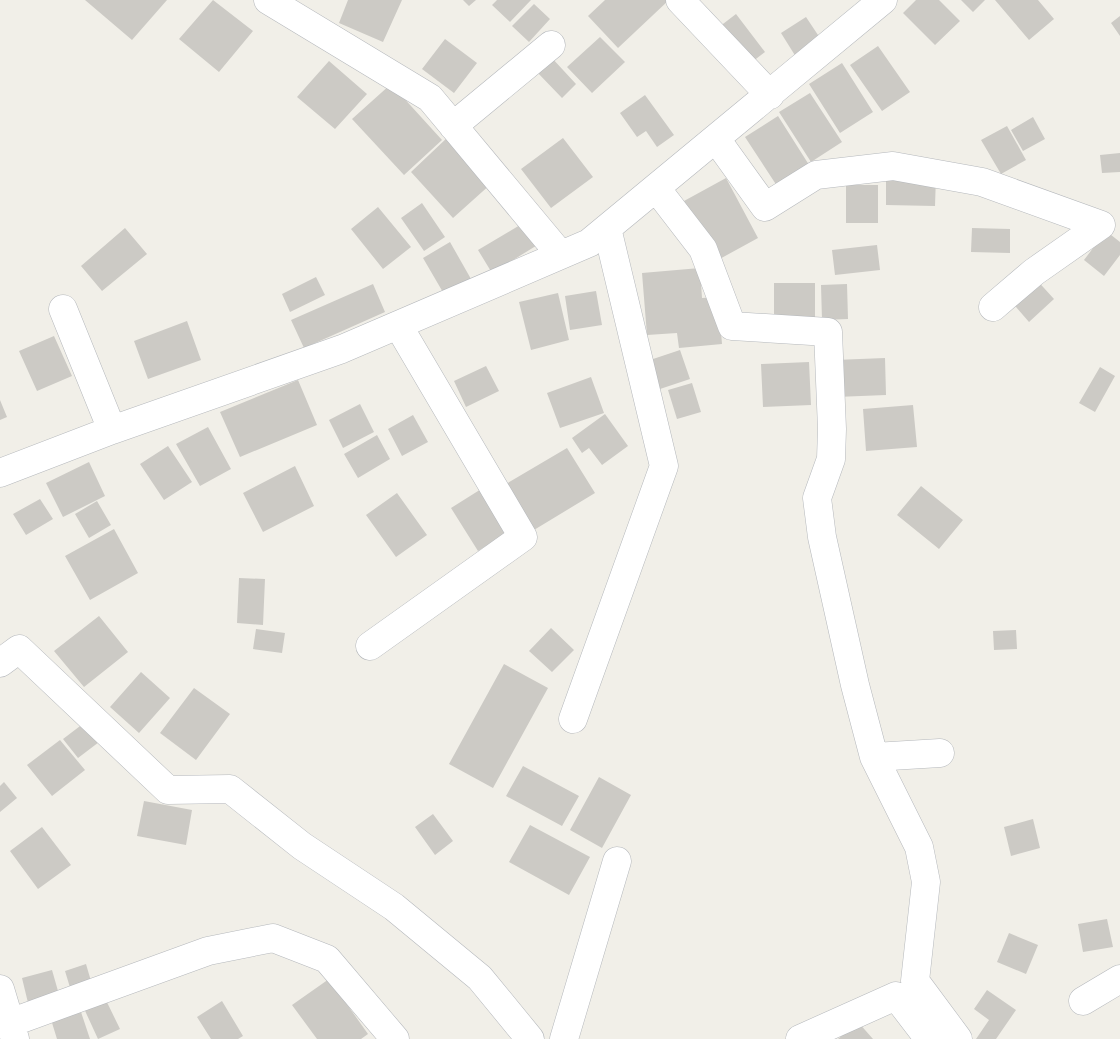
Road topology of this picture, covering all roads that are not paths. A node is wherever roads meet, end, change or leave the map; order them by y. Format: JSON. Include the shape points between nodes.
{"nodes":[{"id":1,"x":268,"y":0,"type":"edge"},
{"id":2,"x":680,"y":0,"type":"edge"},
{"id":3,"x":883,"y":0,"type":"edge"},
{"id":4,"x":551,"y":45,"type":"dead end"},
{"id":5,"x":770,"y":95,"type":"junction"},
{"id":6,"x":453,"y":126,"type":"junction"},
{"id":7,"x":716,"y":139,"type":"junction"},
{"id":8,"x":656,"y":188,"type":"junction"},
{"id":9,"x":607,"y":228,"type":"junction"},
{"id":10,"x":560,"y":254,"type":"junction"},
{"id":11,"x":993,"y":307,"type":"dead end"},
{"id":12,"x":63,"y":309,"type":"dead end"},
{"id":13,"x":398,"y":325,"type":"junction"},
{"id":14,"x":112,"y":430,"type":"junction"},
{"id":15,"x":0,"y":473,"type":"edge"},
{"id":16,"x":370,"y":646,"type":"dead end"},
{"id":17,"x":0,"y":664,"type":"edge"},
{"id":18,"x":573,"y":719,"type":"dead end"},
{"id":19,"x":940,"y":753,"type":"dead end"},
{"id":20,"x":874,"y":758,"type":"junction"},
{"id":21,"x":617,"y":861,"type":"dead end"},
{"id":22,"x":1120,"y":979,"type":"edge"},
{"id":23,"x":0,"y":989,"type":"edge"},
{"id":24,"x":1083,"y":1002,"type":"dead end"},
{"id":25,"x":12,"y":1031,"type":"edge"},
{"id":26,"x":395,"y":1039,"type":"edge"},
{"id":27,"x":530,"y":1039,"type":"edge"},
{"id":28,"x":564,"y":1039,"type":"edge"},
{"id":29,"x":800,"y":1039,"type":"edge"},
{"id":30,"x":929,"y":1039,"type":"edge"},
{"id":31,"x":958,"y":1039,"type":"edge"}],
"edges":[{"from":1,"to":6,"type":"street","via":[[430,98]]},
{"from":2,"to":5,"type":"street"},
{"from":3,"to":5,"type":"street"},
{"from":4,"to":6,"type":"street"},
{"from":5,"to":7,"type":"street"},
{"from":6,"to":10,"type":"street"},
{"from":7,"to":8,"type":"street"},
{"from":7,"to":11,"type":"street","via":[[765,207],[816,175],[893,166],[982,182],[1101,225],[1034,272]]},
{"from":8,"to":9,"type":"street"},
{"from":8,"to":20,"type":"street","via":[[703,249],[732,326],[828,332],[831,459],[816,498],[846,648]]},
{"from":9,"to":10,"type":"street","via":[[589,243]]},
{"from":9,"to":18,"type":"street","via":[[664,466]]},
{"from":10,"to":13,"type":"street"},
{"from":12,"to":14,"type":"street"},
{"from":13,"to":14,"type":"street","via":[[342,349]]},
{"from":13,"to":16,"type":"street","via":[[523,537]]},
{"from":14,"to":15,"type":"street"},
{"from":17,"to":27,"type":"street","via":[[19,649],[168,790],[230,789],[302,846],[394,907],[480,978]]},
{"from":19,"to":20,"type":"street"},
{"from":20,"to":31,"type":"street","via":[[919,847],[926,882],[916,981]]},
{"from":21,"to":28,"type":"street"},
{"from":22,"to":24,"type":"street"},
{"from":23,"to":25,"type":"street"},
{"from":25,"to":26,"type":"street","via":[[208,951],[273,938],[327,959]]},
{"from":29,"to":30,"type":"street","via":[[896,996]]}]}
